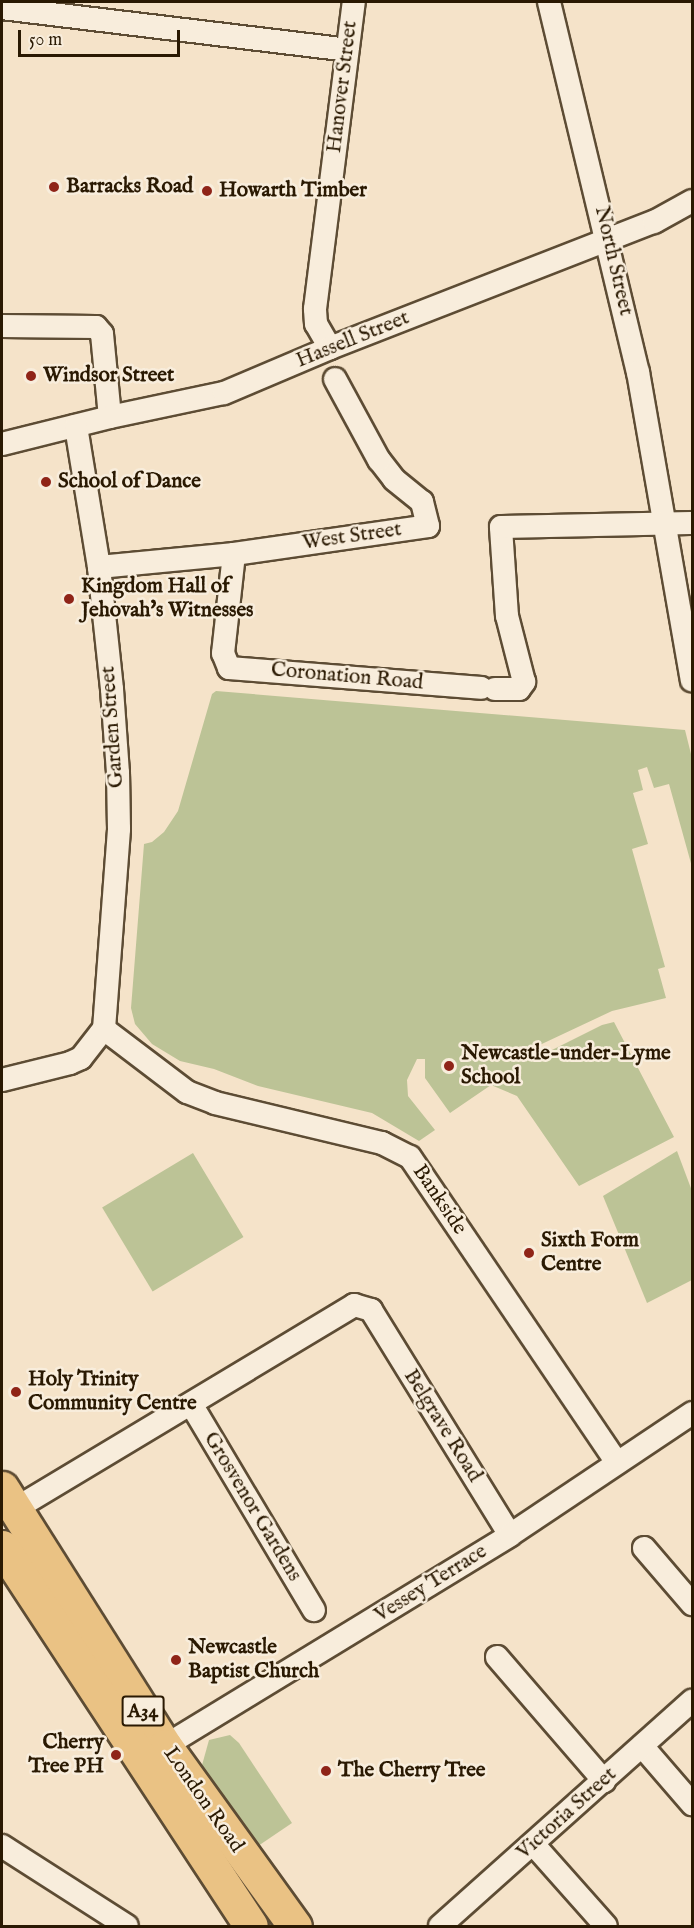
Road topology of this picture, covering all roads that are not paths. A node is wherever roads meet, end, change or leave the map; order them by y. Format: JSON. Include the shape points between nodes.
{"nodes":[{"id":1,"x":354,"y":2,"type":"edge"},
{"id":2,"x":549,"y":2,"type":"edge"},
{"id":3,"x":2,"y":8,"type":"edge"},
{"id":4,"x":347,"y":50,"type":"junction"},
{"id":5,"x":693,"y":201,"type":"edge"},
{"id":6,"x":608,"y":240,"type":"junction"},
{"id":7,"x":2,"y":326,"type":"edge"},
{"id":8,"x":330,"y":348,"type":"junction"},
{"id":9,"x":334,"y":379,"type":"dead end"},
{"id":10,"x":110,"y":417,"type":"junction"},
{"id":11,"x":76,"y":426,"type":"junction"},
{"id":12,"x":2,"y":444,"type":"edge"},
{"id":13,"x":693,"y":523,"type":"edge"},
{"id":14,"x":664,"y":524,"type":"junction"},
{"id":15,"x":234,"y":554,"type":"junction"},
{"id":16,"x":99,"y":567,"type":"junction"},
{"id":17,"x":693,"y":680,"type":"edge"},
{"id":18,"x":104,"y":1029,"type":"junction"},
{"id":19,"x":2,"y":1080,"type":"edge"},
{"id":20,"x":191,"y":1404,"type":"junction"},
{"id":21,"x":693,"y":1413,"type":"edge"},
{"id":22,"x":610,"y":1468,"type":"junction"},
{"id":23,"x":8,"y":1498,"type":"edge"},
{"id":24,"x":510,"y":1534,"type":"junction"},
{"id":25,"x":644,"y":1548,"type":"dead end"},
{"id":26,"x":5,"y":1561,"type":"edge"},
{"id":27,"x":693,"y":1604,"type":"edge"},
{"id":28,"x":314,"y":1610,"type":"dead end"},
{"id":29,"x":497,"y":1657,"type":"dead end"},
{"id":30,"x":693,"y":1701,"type":"edge"},
{"id":31,"x":165,"y":1746,"type":"junction"},
{"id":32,"x":642,"y":1746,"type":"junction"},
{"id":33,"x":604,"y":1781,"type":"junction"},
{"id":34,"x":693,"y":1804,"type":"edge"},
{"id":35,"x":534,"y":1845,"type":"junction"},
{"id":36,"x":2,"y":1846,"type":"edge"},
{"id":37,"x":127,"y":1926,"type":"edge"},
{"id":38,"x":249,"y":1926,"type":"edge"},
{"id":39,"x":295,"y":1926,"type":"edge"},
{"id":40,"x":440,"y":1926,"type":"edge"},
{"id":41,"x":606,"y":1926,"type":"edge"}],
"edges":[{"from":1,"to":4,"type":"street","name":"Hanover Street"},
{"from":2,"to":6,"type":"street","name":"North Street"},
{"from":3,"to":4,"type":"street"},
{"from":4,"to":8,"type":"street","name":"Hanover Street","via":[[315,309],[316,324]]},
{"from":5,"to":6,"type":"street","name":"Hassell Street"},
{"from":6,"to":8,"type":"street","name":"Hassell Street"},
{"from":6,"to":14,"type":"street","name":"North Street","via":[[638,372]]},
{"from":7,"to":10,"type":"street","via":[[96,327],[102,334]]},
{"from":8,"to":10,"type":"street","name":"Hassell Street","via":[[224,393]]},
{"from":9,"to":15,"type":"street","name":"West Street","via":[[379,460],[394,479],[422,502],[428,526]]},
{"from":10,"to":11,"type":"street","name":"Hassell Street"},
{"from":11,"to":12,"type":"street","name":"Hassell Street"},
{"from":11,"to":16,"type":"street","name":"Garden Street"},
{"from":13,"to":14,"type":"street"},
{"from":14,"to":15,"type":"street","name":"Coronation Road","via":[[501,526],[507,616],[524,682],[519,689],[230,668],[223,653]]},
{"from":14,"to":17,"type":"street","name":"North Street"},
{"from":15,"to":16,"type":"street","name":"West Street"},
{"from":16,"to":18,"type":"street","name":"Garden Street","via":[[112,689],[119,829]]},
{"from":18,"to":19,"type":"street","via":[[81,1058]]},
{"from":18,"to":22,"type":"street","name":"Bankside","via":[[196,1096],[382,1143],[410,1157]]},
{"from":20,"to":23,"type":"street"},
{"from":20,"to":24,"type":"street","name":"Belgrave Road","via":[[343,1310],[369,1305]]},
{"from":20,"to":28,"type":"street","name":"Grosvenor Gardens"},
{"from":21,"to":22,"type":"street","name":"Vessey Terrace"},
{"from":22,"to":24,"type":"street","name":"Vessey Terrace"},
{"from":23,"to":31,"type":"highway","name":"London Road","number":"A34"},
{"from":24,"to":31,"type":"street","name":"Vessey Terrace"},
{"from":25,"to":27,"type":"street"},
{"from":26,"to":38,"type":"highway","name":"London Road","number":"A34"},
{"from":29,"to":33,"type":"street"},
{"from":30,"to":32,"type":"street","name":"Victoria Street"},
{"from":31,"to":39,"type":"highway","name":"London Road","number":"A34"},
{"from":32,"to":33,"type":"street","name":"Victoria Street"},
{"from":32,"to":34,"type":"street"},
{"from":33,"to":35,"type":"street","name":"Victoria Street"},
{"from":35,"to":40,"type":"street","name":"Victoria Street"},
{"from":35,"to":41,"type":"street"},
{"from":36,"to":37,"type":"street"}]}
